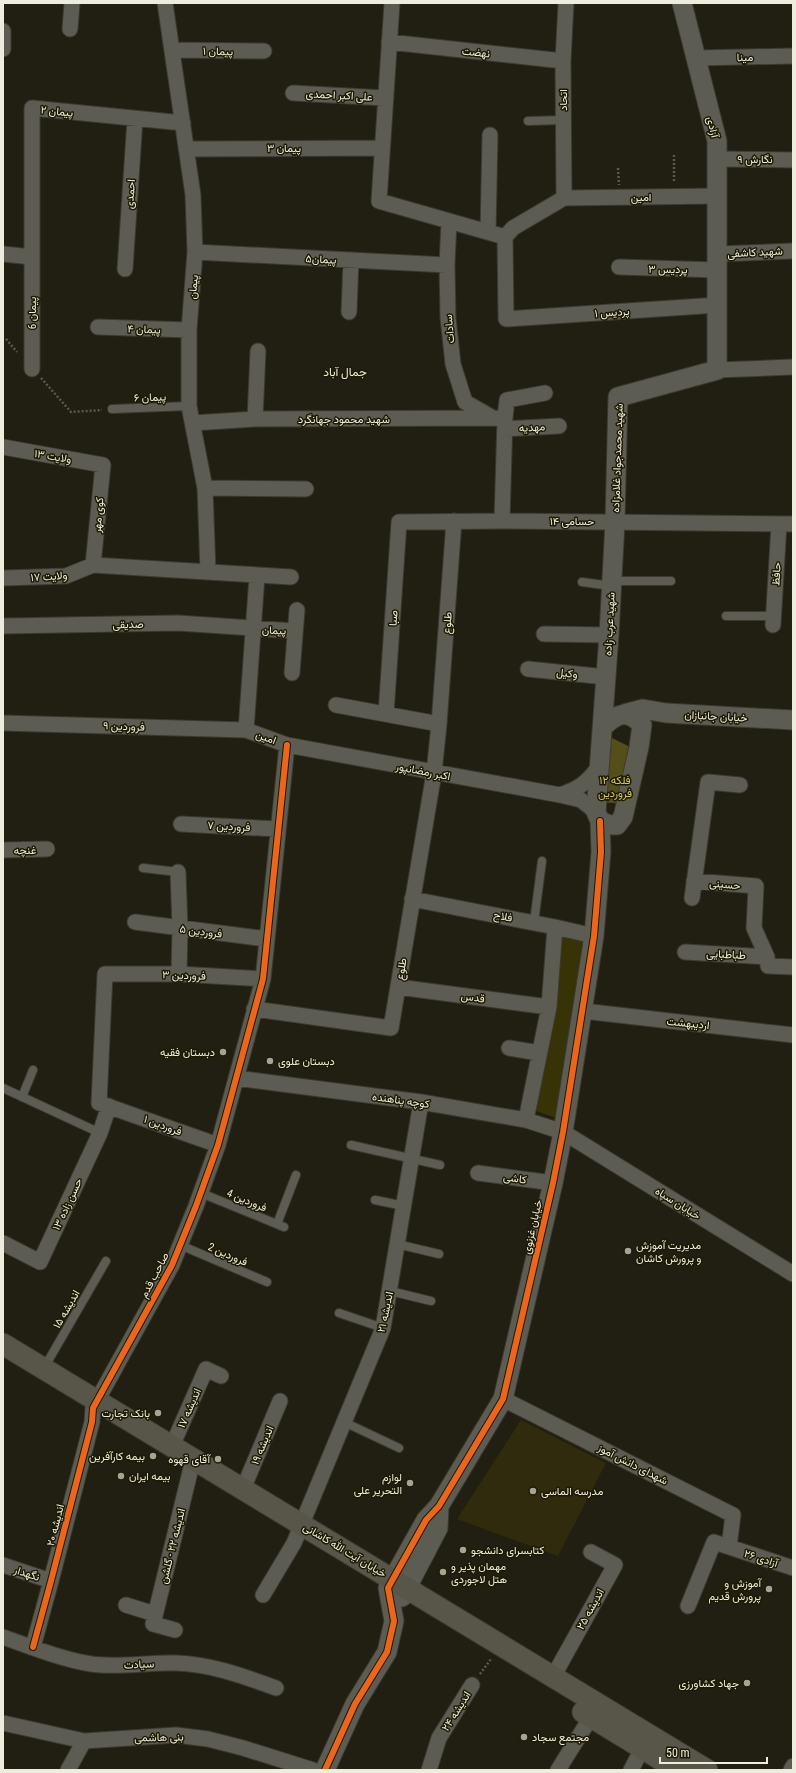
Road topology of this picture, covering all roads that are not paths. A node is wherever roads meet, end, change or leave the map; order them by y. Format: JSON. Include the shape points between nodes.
{"nodes":[{"id":1,"x":72,"y":3,"type":"edge"},
{"id":2,"x":165,"y":3,"type":"edge"},
{"id":3,"x":392,"y":3,"type":"edge"},
{"id":4,"x":566,"y":3,"type":"edge"},
{"id":5,"x":682,"y":3,"type":"edge"},
{"id":6,"x":70,"y":29,"type":"dead end"},
{"id":7,"x":3,"y":31,"type":"edge"},
{"id":8,"x":389,"y":42,"type":"junction"},
{"id":9,"x":3,"y":49,"type":"edge"},
{"id":10,"x":172,"y":50,"type":"junction"},
{"id":11,"x":264,"y":51,"type":"dead end"},
{"id":12,"x":793,"y":56,"type":"edge"},
{"id":13,"x":696,"y":58,"type":"junction"},
{"id":14,"x":563,"y":61,"type":"junction"},
{"id":15,"x":293,"y":93,"type":"dead end"},
{"id":16,"x":385,"y":98,"type":"junction"},
{"id":17,"x":135,"y":119,"type":"junction"},
{"id":18,"x":563,"y":120,"type":"junction"},
{"id":19,"x":528,"y":121,"type":"dead end"},
{"id":20,"x":183,"y":123,"type":"junction"},
{"id":21,"x":490,"y":135,"type":"dead end"},
{"id":22,"x":186,"y":148,"type":"junction"},
{"id":23,"x":381,"y":148,"type":"junction"},
{"id":24,"x":717,"y":159,"type":"junction"},
{"id":25,"x":793,"y":160,"type":"edge"},
{"id":26,"x":717,"y":196,"type":"junction"},
{"id":27,"x":564,"y":198,"type":"junction"},
{"id":28,"x":449,"y":221,"type":"junction"},
{"id":29,"x":488,"y":232,"type":"junction"},
{"id":30,"x":504,"y":237,"type":"junction"},
{"id":31,"x":793,"y":251,"type":"edge"},
{"id":32,"x":195,"y":252,"type":"junction"},
{"id":33,"x":3,"y":254,"type":"edge"},
{"id":34,"x":32,"y":257,"type":"junction"},
{"id":35,"x":351,"y":260,"type":"junction"},
{"id":36,"x":717,"y":262,"type":"junction"},
{"id":37,"x":447,"y":265,"type":"junction"},
{"id":38,"x":619,"y":268,"type":"dead end"},
{"id":39,"x":125,"y":269,"type":"dead end"},
{"id":40,"x":718,"y":305,"type":"junction"},
{"id":41,"x":349,"y":312,"type":"dead end"},
{"id":42,"x":98,"y":327,"type":"dead end"},
{"id":43,"x":189,"y":330,"type":"junction"},
{"id":44,"x":258,"y":351,"type":"dead end"},
{"id":45,"x":793,"y":367,"type":"edge"},
{"id":46,"x":32,"y":369,"type":"dead end"},
{"id":47,"x":717,"y":370,"type":"junction"},
{"id":48,"x":545,"y":393,"type":"dead end"},
{"id":49,"x":189,"y":406,"type":"junction"},
{"id":50,"x":112,"y":409,"type":"road end"},
{"id":51,"x":255,"y":419,"type":"junction"},
{"id":52,"x":501,"y":422,"type":"junction"},
{"id":53,"x":193,"y":423,"type":"junction"},
{"id":54,"x":559,"y":426,"type":"dead end"},
{"id":55,"x":3,"y":447,"type":"edge"},
{"id":56,"x":103,"y":465,"type":"joint"},
{"id":57,"x":205,"y":488,"type":"junction"},
{"id":58,"x":306,"y":489,"type":"dead end"},
{"id":59,"x":454,"y":521,"type":"junction"},
{"id":60,"x":502,"y":521,"type":"junction"},
{"id":61,"x":399,"y":522,"type":"joint"},
{"id":62,"x":615,"y":522,"type":"junction"},
{"id":63,"x":786,"y":524,"type":"edge"},
{"id":64,"x":93,"y":565,"type":"junction"},
{"id":65,"x":208,"y":571,"type":"junction"},
{"id":66,"x":257,"y":576,"type":"junction"},
{"id":67,"x":291,"y":577,"type":"dead end"},
{"id":68,"x":3,"y":578,"type":"edge"},
{"id":69,"x":670,"y":581,"type":"dead end"},
{"id":70,"x":582,"y":582,"type":"dead end"},
{"id":71,"x":612,"y":584,"type":"junction"},
{"id":72,"x":297,"y":610,"type":"dead end"},
{"id":73,"x":726,"y":616,"type":"dead end"},
{"id":74,"x":773,"y":621,"type":"joint"},
{"id":75,"x":3,"y":626,"type":"edge"},
{"id":76,"x":253,"y":629,"type":"junction"},
{"id":77,"x":295,"y":631,"type":"junction"},
{"id":78,"x":544,"y":634,"type":"dead end"},
{"id":79,"x":609,"y":635,"type":"junction"},
{"id":80,"x":528,"y":669,"type":"dead end"},
{"id":81,"x":292,"y":673,"type":"dead end"},
{"id":82,"x":606,"y":677,"type":"junction"},
{"id":83,"x":336,"y":705,"type":"dead end"},
{"id":84,"x":666,"y":713,"type":"junction"},
{"id":85,"x":386,"y":714,"type":"junction"},
{"id":86,"x":624,"y":714,"type":"junction"},
{"id":87,"x":793,"y":720,"type":"edge"},
{"id":88,"x":3,"y":723,"type":"edge"},
{"id":89,"x":439,"y":724,"type":"junction"},
{"id":90,"x":642,"y":725,"type":"junction"},
{"id":91,"x":603,"y":727,"type":"junction"},
{"id":92,"x":246,"y":730,"type":"junction"},
{"id":93,"x":287,"y":745,"type":"junction"},
{"id":94,"x":598,"y":768,"type":"junction"},
{"id":95,"x":434,"y":773,"type":"junction"},
{"id":96,"x":740,"y":785,"type":"dead end"},
{"id":97,"x":560,"y":795,"type":"junction"},
{"id":98,"x":604,"y":819,"type":"junction"},
{"id":99,"x":181,"y":824,"type":"dead end"},
{"id":100,"x":278,"y":829,"type":"junction"},
{"id":101,"x":47,"y":849,"type":"dead end"},
{"id":102,"x":3,"y":850,"type":"edge"},
{"id":103,"x":542,"y":861,"type":"dead end"},
{"id":104,"x":143,"y":868,"type":"dead end"},
{"id":105,"x":178,"y":872,"type":"joint"},
{"id":106,"x":694,"y":881,"type":"junction"},
{"id":107,"x":692,"y":898,"type":"dead end"},
{"id":108,"x":412,"y":899,"type":"junction"},
{"id":109,"x":135,"y":922,"type":"dead end"},
{"id":110,"x":534,"y":922,"type":"junction"},
{"id":111,"x":555,"y":927,"type":"junction"},
{"id":112,"x":180,"y":928,"type":"junction"},
{"id":113,"x":594,"y":936,"type":"junction"},
{"id":114,"x":267,"y":939,"type":"junction"},
{"id":115,"x":685,"y":952,"type":"dead end"},
{"id":116,"x":767,"y":956,"type":"junction"},
{"id":117,"x":793,"y":967,"type":"edge"},
{"id":118,"x":179,"y":974,"type":"junction"},
{"id":119,"x":263,"y":979,"type":"junction"},
{"id":120,"x":398,"y":987,"type":"junction"},
{"id":121,"x":549,"y":1007,"type":"junction"},
{"id":122,"x":254,"y":1009,"type":"junction"},
{"id":123,"x":583,"y":1011,"type":"junction"},
{"id":124,"x":793,"y":1034,"type":"edge"},
{"id":125,"x":509,"y":1048,"type":"dead end"},
{"id":126,"x":539,"y":1053,"type":"junction"},
{"id":127,"x":33,"y":1070,"type":"dead end"},
{"id":128,"x":236,"y":1078,"type":"junction"},
{"id":129,"x":3,"y":1088,"type":"edge"},
{"id":130,"x":22,"y":1097,"type":"junction"},
{"id":131,"x":421,"y":1102,"type":"junction"},
{"id":132,"x":109,"y":1106,"type":"junction"},
{"id":133,"x":526,"y":1120,"type":"junction"},
{"id":134,"x":563,"y":1132,"type":"junction"},
{"id":135,"x":100,"y":1133,"type":"junction"},
{"id":136,"x":218,"y":1145,"type":"junction"},
{"id":137,"x":351,"y":1145,"type":"dead end"},
{"id":138,"x":412,"y":1158,"type":"junction"},
{"id":139,"x":440,"y":1165,"type":"dead end"},
{"id":140,"x":478,"y":1172,"type":"dead end"},
{"id":141,"x":296,"y":1175,"type":"dead end"},
{"id":142,"x":553,"y":1183,"type":"junction"},
{"id":143,"x":201,"y":1193,"type":"junction"},
{"id":144,"x":375,"y":1200,"type":"dead end"},
{"id":145,"x":404,"y":1206,"type":"junction"},
{"id":146,"x":3,"y":1242,"type":"edge"},
{"id":147,"x":397,"y":1244,"type":"junction"},
{"id":148,"x":180,"y":1245,"type":"junction"},
{"id":149,"x":439,"y":1254,"type":"dead end"},
{"id":150,"x":106,"y":1261,"type":"dead end"},
{"id":151,"x":793,"y":1274,"type":"edge"},
{"id":152,"x":267,"y":1282,"type":"dead end"},
{"id":153,"x":390,"y":1291,"type":"junction"},
{"id":154,"x":431,"y":1301,"type":"dead end"},
{"id":155,"x":339,"y":1313,"type":"dead end"},
{"id":156,"x":383,"y":1328,"type":"junction"},
{"id":157,"x":3,"y":1344,"type":"edge"},
{"id":158,"x":3,"y":1352,"type":"edge"},
{"id":159,"x":44,"y":1368,"type":"junction"},
{"id":160,"x":220,"y":1376,"type":"dead end"},
{"id":161,"x":503,"y":1399,"type":"junction"},
{"id":162,"x":280,"y":1401,"type":"dead end"},
{"id":163,"x":95,"y":1404,"type":"junction"},
{"id":164,"x":344,"y":1422,"type":"junction"},
{"id":165,"x":172,"y":1446,"type":"junction"},
{"id":166,"x":399,"y":1448,"type":"dead end"},
{"id":167,"x":191,"y":1468,"type":"junction"},
{"id":168,"x":243,"y":1489,"type":"junction"},
{"id":169,"x":300,"y":1528,"type":"junction"},
{"id":170,"x":729,"y":1547,"type":"junction"},
{"id":171,"x":591,"y":1552,"type":"dead end"},
{"id":172,"x":3,"y":1565,"type":"edge"},
{"id":173,"x":793,"y":1568,"type":"edge"},
{"id":174,"x":51,"y":1581,"type":"junction"},
{"id":175,"x":398,"y":1588,"type":"junction"},
{"id":176,"x":263,"y":1595,"type":"dead end"},
{"id":177,"x":126,"y":1605,"type":"dead end"},
{"id":178,"x":688,"y":1606,"type":"dead end"},
{"id":179,"x":154,"y":1619,"type":"junction"},
{"id":180,"x":175,"y":1630,"type":"dead end"},
{"id":181,"x":3,"y":1637,"type":"edge"},
{"id":182,"x":33,"y":1647,"type":"junction"},
{"id":183,"x":553,"y":1677,"type":"junction"},
{"id":184,"x":472,"y":1685,"type":"road end"},
{"id":185,"x":276,"y":1688,"type":"dead end"},
{"id":186,"x":591,"y":1717,"type":"junction"},
{"id":187,"x":4,"y":1726,"type":"edge"},
{"id":188,"x":84,"y":1741,"type":"junction"},
{"id":189,"x":642,"y":1749,"type":"junction"},
{"id":190,"x":793,"y":1766,"type":"edge"},
{"id":191,"x":68,"y":1770,"type":"edge"},
{"id":192,"x":312,"y":1770,"type":"edge"},
{"id":193,"x":325,"y":1770,"type":"edge"},
{"id":194,"x":429,"y":1770,"type":"edge"},
{"id":195,"x":558,"y":1770,"type":"edge"},
{"id":196,"x":631,"y":1770,"type":"edge"},
{"id":197,"x":678,"y":1770,"type":"edge"},
{"id":198,"x":708,"y":1770,"type":"edge"},
{"id":199,"x":791,"y":1770,"type":"edge"}],
"edges":[{"from":1,"to":6,"type":"street"},
{"from":2,"to":10,"type":"street","name":"پیمان"},
{"from":3,"to":8,"type":"street"},
{"from":4,"to":14,"type":"street","name":"اتحاد"},
{"from":5,"to":13,"type":"street","name":"آزادی"},
{"from":7,"to":9,"type":"street"},
{"from":8,"to":14,"type":"street","name":"نهضت"},
{"from":8,"to":16,"type":"street"},
{"from":10,"to":11,"type":"street","name":"پیمان ۱"},
{"from":10,"to":20,"type":"street","name":"پیمان"},
{"from":12,"to":13,"type":"street","name":"مینا"},
{"from":13,"to":24,"type":"street","name":"آزادی","via":[[717,141]]},
{"from":14,"to":18,"type":"street","name":"اتحاد"},
{"from":15,"to":16,"type":"street","name":"علی اکبر احمدی"},
{"from":16,"to":23,"type":"street"},
{"from":17,"to":20,"type":"street","name":"پیمان ۲"},
{"from":17,"to":34,"type":"street","name":"پیمان ۲","via":[[32,108]]},
{"from":17,"to":39,"type":"street","name":"احمدی"},
{"from":18,"to":19,"type":"lane"},
{"from":18,"to":27,"type":"street","name":"اتحاد"},
{"from":20,"to":22,"type":"street","name":"پیمان"},
{"from":21,"to":29,"type":"street"},
{"from":22,"to":23,"type":"street","name":"پیمان ۳"},
{"from":22,"to":32,"type":"street","name":"پیمان","via":[[193,195]]},
{"from":23,"to":28,"type":"street","via":[[378,201]]},
{"from":24,"to":25,"type":"street","name":"نگارش ۹"},
{"from":24,"to":26,"type":"street","name":"آزادی"},
{"from":26,"to":27,"type":"street","name":"امین"},
{"from":26,"to":36,"type":"street","name":"آزادی"},
{"from":27,"to":30,"type":"street","via":[[513,228]]},
{"from":28,"to":29,"type":"street"},
{"from":28,"to":37,"type":"street","name":"سادات"},
{"from":29,"to":30,"type":"street"},
{"from":30,"to":40,"type":"street","name":"پردیس ۱","via":[[506,319]]},
{"from":31,"to":36,"type":"street","name":"شهید کاشفی"},
{"from":32,"to":35,"type":"street","name":"پیمان۵"},
{"from":32,"to":43,"type":"street","name":"پیمان"},
{"from":33,"to":34,"type":"street"},
{"from":34,"to":46,"type":"street","name":"پیمان 6"},
{"from":35,"to":37,"type":"street","name":"پیمان۵"},
{"from":35,"to":41,"type":"street"},
{"from":36,"to":38,"type":"street","name":"پردیس ۳"},
{"from":36,"to":40,"type":"street"},
{"from":37,"to":52,"type":"street","name":"سادات","via":[[448,318],[453,364],[465,402]]},
{"from":40,"to":47,"type":"street"},
{"from":42,"to":43,"type":"street","name":"پیمان ۴"},
{"from":43,"to":49,"type":"street","name":"پیمان"},
{"from":44,"to":51,"type":"street"},
{"from":45,"to":47,"type":"street"},
{"from":47,"to":62,"type":"street","name":"شهید محمدجواد غلامزاده","via":[[618,397]]},
{"from":48,"to":52,"type":"street","via":[[507,400]]},
{"from":49,"to":50,"type":"lane","name":"پیمان ۶"},
{"from":49,"to":53,"type":"street","name":"پیمان"},
{"from":51,"to":52,"type":"street","name":"شهید محمود جهانگرد"},
{"from":51,"to":53,"type":"street","name":"شهید محمود جهانگرد"},
{"from":52,"to":54,"type":"street","name":"مهدیه"},
{"from":52,"to":60,"type":"street"},
{"from":53,"to":57,"type":"street","name":"پیمان"},
{"from":55,"to":56,"type":"street","name":"ولایت ۱۳"},
{"from":56,"to":64,"type":"street","name":"کوی مهر"},
{"from":57,"to":58,"type":"street"},
{"from":57,"to":65,"type":"street","name":"پیمان"},
{"from":59,"to":60,"type":"street","name":"حسامی ۱۴"},
{"from":59,"to":61,"type":"street","name":"حسامی ۱۴"},
{"from":59,"to":89,"type":"street","name":"طلوع"},
{"from":60,"to":62,"type":"street","name":"حسامی ۱۴"},
{"from":61,"to":85,"type":"street","name":"صبا"},
{"from":62,"to":63,"type":"street","name":"حسامی ۱۴"},
{"from":62,"to":71,"type":"street","name":"شهید عرب زاده"},
{"from":63,"to":74,"type":"street","name":"حافظ"},
{"from":64,"to":65,"type":"street"},
{"from":64,"to":68,"type":"street","name":"ولایت ۱۷","via":[[66,576]]},
{"from":65,"to":66,"type":"street"},
{"from":66,"to":67,"type":"street"},
{"from":66,"to":76,"type":"street"},
{"from":69,"to":71,"type":"lane"},
{"from":70,"to":71,"type":"lane"},
{"from":71,"to":79,"type":"street","name":"شهید عرب زاده"},
{"from":72,"to":77,"type":"street"},
{"from":73,"to":74,"type":"lane"},
{"from":75,"to":76,"type":"street","name":"صدیقی","via":[[178,623]]},
{"from":76,"to":77,"type":"street","name":"پیمان"},
{"from":76,"to":92,"type":"street"},
{"from":77,"to":81,"type":"street"},
{"from":78,"to":79,"type":"street"},
{"from":79,"to":82,"type":"street","name":"شهید عرب زاده"},
{"from":80,"to":82,"type":"street","name":"وکیل"},
{"from":82,"to":91,"type":"street","name":"شهید عرب زاده"},
{"from":83,"to":85,"type":"street"},
{"from":84,"to":86,"type":"street","via":[[643,709]]},
{"from":84,"to":87,"type":"street","name":"خیابان جانبازان"},
{"from":84,"to":90,"type":"street","name":"خیابان جانبازان"},
{"from":85,"to":89,"type":"street"},
{"from":86,"to":90,"type":"street","via":[[635,718]]},
{"from":86,"to":91,"type":"street","via":[[612,718]]},
{"from":88,"to":92,"type":"street","name":"فروردین ۹"},
{"from":89,"to":95,"type":"street","name":"طلوع"},
{"from":90,"to":98,"type":"street","via":[[640,747],[623,817]]},
{"from":91,"to":94,"type":"street","name":"شهید عرب زاده"},
{"from":92,"to":93,"type":"street","name":"امین"},
{"from":93,"to":95,"type":"street","name":"اکبر رمضانپور"},
{"from":93,"to":100,"type":"street","name":"صاحب قدم"},
{"from":94,"to":97,"type":"street","via":[[577,789]]},
{"from":94,"to":98,"type":"street","name":"شهید عرب زاده"},
{"from":95,"to":97,"type":"street","name":"اکبر رمضانپور"},
{"from":95,"to":108,"type":"street","name":"طلوع"},
{"from":96,"to":106,"type":"street","via":[[708,782]]},
{"from":97,"to":98,"type":"street","name":"اکبر رمضانپور","via":[[581,800]]},
{"from":98,"to":113,"type":"street","name":"خیابان غزنوی"},
{"from":99,"to":100,"type":"street","name":"فروردین ۷"},
{"from":100,"to":114,"type":"street","name":"صاحب قدم"},
{"from":101,"to":102,"type":"street","name":"غنچه"},
{"from":103,"to":110,"type":"lane"},
{"from":104,"to":105,"type":"lane"},
{"from":105,"to":112,"type":"street"},
{"from":106,"to":107,"type":"street"},
{"from":106,"to":116,"type":"street","name":"حسینی","via":[[756,886],[754,928]]},
{"from":108,"to":110,"type":"street","name":"فلاح"},
{"from":108,"to":120,"type":"street","name":"طلوع"},
{"from":109,"to":112,"type":"street","name":"فروردین ۵"},
{"from":110,"to":111,"type":"street","name":"فلاح"},
{"from":111,"to":113,"type":"street","name":"فلاح"},
{"from":111,"to":121,"type":"street"},
{"from":112,"to":114,"type":"street","name":"فروردین ۵"},
{"from":112,"to":118,"type":"street"},
{"from":113,"to":123,"type":"street","name":"خیابان غزنوی"},
{"from":114,"to":119,"type":"street","name":"صاحب قدم"},
{"from":115,"to":116,"type":"street","name":"طباطبایی"},
{"from":116,"to":117,"type":"street","via":[[768,966]]},
{"from":118,"to":119,"type":"street","name":"فروردین ۳"},
{"from":118,"to":132,"type":"street","name":"فروردین ۳","via":[[105,974],[99,1103]]},
{"from":119,"to":122,"type":"street","name":"صاحب قدم"},
{"from":120,"to":121,"type":"street","name":"قدس"},
{"from":120,"to":122,"type":"street","name":"طلوع","via":[[391,1028]]},
{"from":121,"to":126,"type":"street"},
{"from":122,"to":128,"type":"street","name":"صاحب قدم"},
{"from":123,"to":124,"type":"street","name":"اردیبهشت"},
{"from":123,"to":134,"type":"street","name":"خیابان غزنوی"},
{"from":125,"to":126,"type":"street"},
{"from":126,"to":133,"type":"street"},
{"from":127,"to":130,"type":"lane"},
{"from":128,"to":131,"type":"street","name":"کوچه پناهنده"},
{"from":128,"to":136,"type":"street","name":"صاحب قدم"},
{"from":129,"to":130,"type":"lane"},
{"from":130,"to":135,"type":"lane"},
{"from":131,"to":133,"type":"street","name":"کوچه پناهنده"},
{"from":131,"to":138,"type":"street","name":"اندیشه ۲۱"},
{"from":132,"to":135,"type":"street","name":"حسن زاده ۱۳"},
{"from":132,"to":136,"type":"street","name":"فروردین ۱"},
{"from":133,"to":134,"type":"street","name":"کوچه پناهنده"},
{"from":134,"to":142,"type":"street","name":"خیابان غزنوی"},
{"from":134,"to":151,"type":"street","name":"خیابان سپاه"},
{"from":135,"to":146,"type":"street","name":"حسن زاده ۱۳","via":[[40,1262]]},
{"from":136,"to":143,"type":"street","name":"صاحب قدم"},
{"from":137,"to":138,"type":"lane"},
{"from":138,"to":139,"type":"lane"},
{"from":138,"to":145,"type":"street","name":"اندیشه ۲۱"},
{"from":140,"to":142,"type":"street","name":"کاشی"},
{"from":141,"to":143,"type":"lane","name":"فروردین 4","via":[[281,1225]]},
{"from":142,"to":161,"type":"street","name":"خیابان غزنوی"},
{"from":143,"to":148,"type":"street","name":"صاحب قدم"},
{"from":144,"to":145,"type":"lane"},
{"from":145,"to":147,"type":"street","name":"اندیشه ۲۱"},
{"from":147,"to":149,"type":"lane"},
{"from":147,"to":153,"type":"street","name":"اندیشه ۲۱"},
{"from":148,"to":152,"type":"lane","name":"فروردین 2"},
{"from":148,"to":163,"type":"street","name":"صاحب قدم","via":[[172,1265]]},
{"from":150,"to":159,"type":"lane","name":"اندیشه ۱۵"},
{"from":153,"to":154,"type":"lane"},
{"from":153,"to":156,"type":"street","name":"اندیشه ۲۱"},
{"from":155,"to":156,"type":"lane"},
{"from":156,"to":164,"type":"street","name":"اندیشه ۲۱"},
{"from":157,"to":159,"type":"main road","name":"خیابان آیت الله کاشانی"},
{"from":158,"to":163,"type":"main road","name":"خیابان آیت الله کاشانی"},
{"from":159,"to":163,"type":"main road","name":"خیابان آیت الله کاشانی"},
{"from":160,"to":165,"type":"street","name":"اندیشه ۱۷","via":[[206,1370]]},
{"from":161,"to":170,"type":"street","name":"شهدای دانش آموز","via":[[733,1515]]},
{"from":161,"to":175,"type":"street","name":"خیابان غزنوی","via":[[439,1506],[438,1528]]},
{"from":162,"to":168,"type":"street","name":"اندیشه ۱۹"},
{"from":163,"to":165,"type":"main road","name":"خیابان آیت الله کاشانی"},
{"from":163,"to":167,"type":"main road","name":"خیابان آیت الله کاشانی"},
{"from":163,"to":174,"type":"street","name":"اندیشه ۲۰"},
{"from":164,"to":166,"type":"lane"},
{"from":164,"to":169,"type":"street","name":"اندیشه ۲۱"},
{"from":165,"to":168,"type":"main road","name":"خیابان آیت الله کاشانی"},
{"from":167,"to":169,"type":"main road","name":"خیابان آیت الله کاشانی"},
{"from":167,"to":179,"type":"street","name":"اندیشه ۲۲ - گلشن"},
{"from":168,"to":169,"type":"main road","name":"خیابان آیت الله کاشانی"},
{"from":169,"to":175,"type":"main road","name":"خیابان آیت الله کاشانی"},
{"from":169,"to":176,"type":"street","name":"اندیشه ۲۱"},
{"from":170,"to":173,"type":"street","name":"آزادی ۲۶"},
{"from":170,"to":178,"type":"street","name":"آزادی ۲۶","via":[[714,1542]]},
{"from":171,"to":183,"type":"street","name":"اندیشه ۲۵","via":[[615,1565]]},
{"from":172,"to":174,"type":"street","name":"نگهدار"},
{"from":174,"to":182,"type":"street","name":"اندیشه ۲۰"},
{"from":175,"to":183,"type":"main road","name":"خیابان آیت الله کاشانی"},
{"from":175,"to":186,"type":"main road","name":"خیابان آیت الله کاشانی","via":[[493,1658]]},
{"from":175,"to":193,"type":"street","via":[[387,1652],[355,1704]]},
{"from":177,"to":179,"type":"street"},
{"from":179,"to":180,"type":"street"},
{"from":181,"to":182,"type":"street","name":"سیادت"},
{"from":182,"to":185,"type":"street","name":"سیادت","via":[[69,1659],[106,1666],[200,1664]]},
{"from":183,"to":198,"type":"main road","name":"خیابان آیت الله کاشانی"},
{"from":184,"to":194,"type":"street","name":"اندیشه ۲۴","via":[[439,1738]]},
{"from":186,"to":189,"type":"main road","name":"خیابان آیت الله کاشانی"},
{"from":186,"to":195,"type":"street"},
{"from":187,"to":188,"type":"street","name":"بنی هاشمی"},
{"from":188,"to":191,"type":"street"},
{"from":188,"to":192,"type":"street","name":"بنی هاشمی","via":[[176,1734],[243,1748]]},
{"from":189,"to":196,"type":"street"},
{"from":189,"to":197,"type":"main road","name":"خیابان آیت الله کاشانی"},
{"from":190,"to":199,"type":"street"}]}
